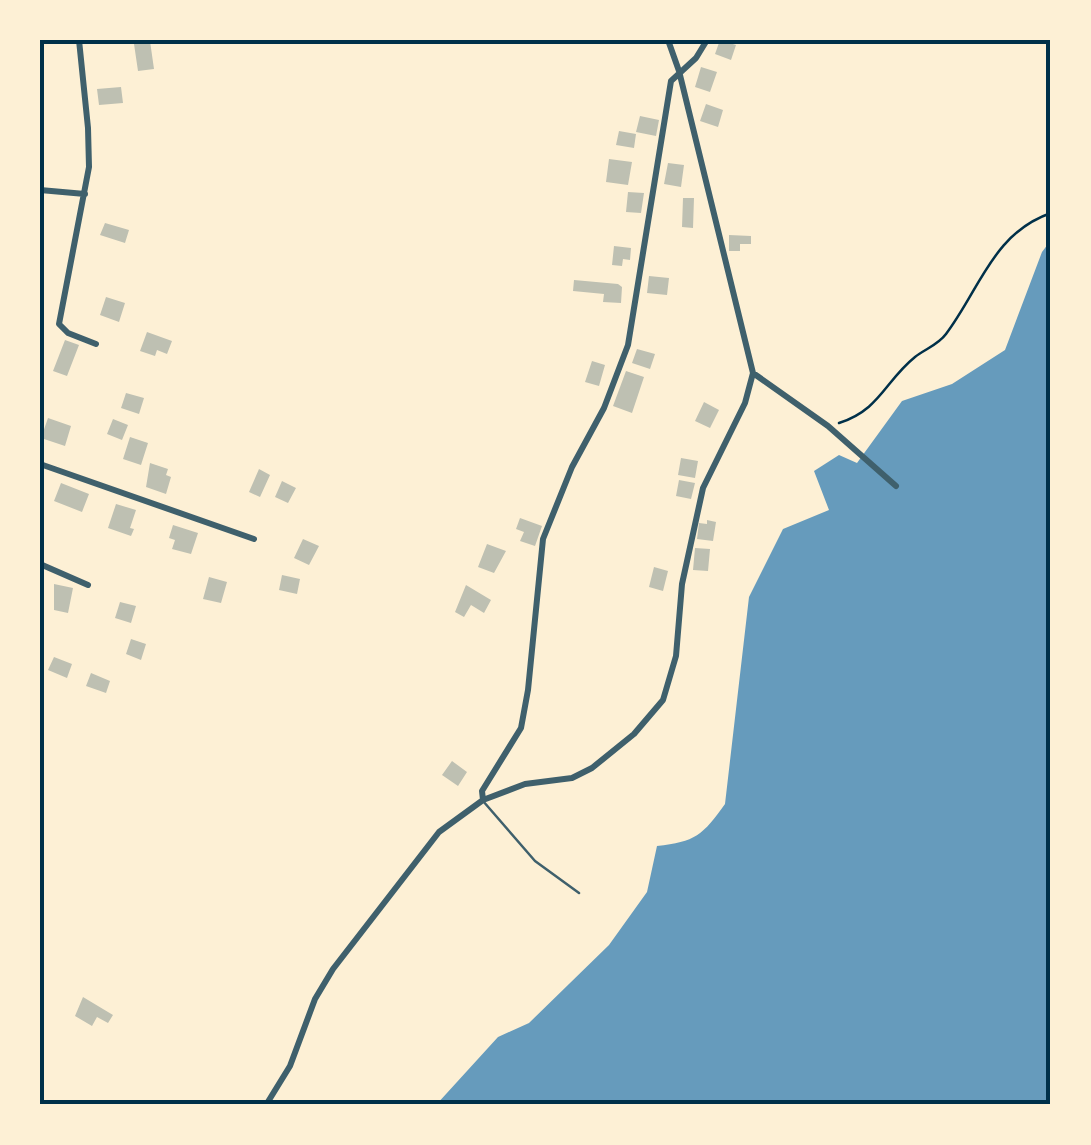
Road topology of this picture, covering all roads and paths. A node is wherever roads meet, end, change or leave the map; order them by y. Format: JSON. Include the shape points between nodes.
{"nodes":[{"id":1,"x":79,"y":40,"type":"edge"},
{"id":2,"x":668,"y":40,"type":"edge"},
{"id":3,"x":707,"y":40,"type":"edge"},
{"id":4,"x":679,"y":71,"type":"junction"},
{"id":5,"x":40,"y":190,"type":"edge"},
{"id":6,"x":85,"y":194,"type":"junction"},
{"id":7,"x":1051,"y":213,"type":"edge"},
{"id":8,"x":96,"y":344,"type":"dead end"},
{"id":9,"x":753,"y":373,"type":"junction"},
{"id":10,"x":828,"y":426,"type":"junction"},
{"id":11,"x":40,"y":464,"type":"edge"},
{"id":12,"x":896,"y":486,"type":"dead end"},
{"id":13,"x":254,"y":539,"type":"dead end"},
{"id":14,"x":40,"y":564,"type":"edge"},
{"id":15,"x":88,"y":585,"type":"dead end"},
{"id":16,"x":482,"y":800,"type":"junction"},
{"id":17,"x":579,"y":893,"type":"dead end"},
{"id":18,"x":266,"y":1105,"type":"edge"}],
"edges":[{"from":1,"to":6,"type":"street","via":[[88,128]]},
{"from":2,"to":4,"type":"street"},
{"from":3,"to":4,"type":"street"},
{"from":4,"to":9,"type":"street"},
{"from":4,"to":16,"type":"street","via":[[670,88],[628,344],[543,539],[521,728]]},
{"from":5,"to":6,"type":"street"},
{"from":6,"to":8,"type":"street","via":[[59,320],[68,334]]},
{"from":7,"to":10,"type":"path","via":[[1012,234],[942,339],[914,358],[870,408]]},
{"from":9,"to":10,"type":"street"},
{"from":9,"to":16,"type":"street","via":[[702,488],[682,584],[676,656],[662,700],[592,768]]},
{"from":10,"to":12,"type":"street"},
{"from":11,"to":13,"type":"street"},
{"from":14,"to":15,"type":"street"},
{"from":16,"to":17,"type":"lane","via":[[535,861]]},
{"from":16,"to":18,"type":"street","via":[[439,832],[351,943],[315,1000],[290,1066]]}]}
